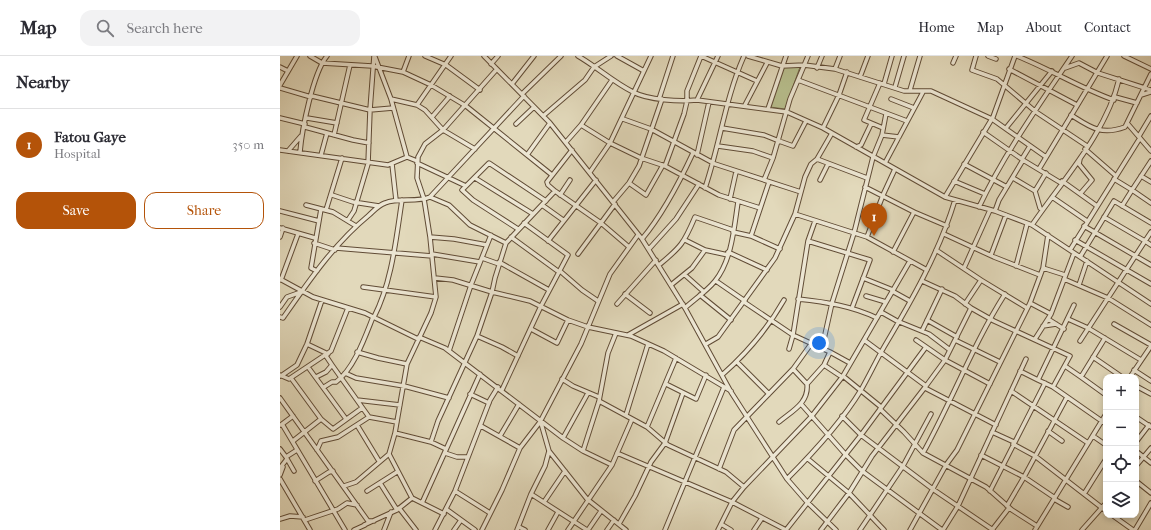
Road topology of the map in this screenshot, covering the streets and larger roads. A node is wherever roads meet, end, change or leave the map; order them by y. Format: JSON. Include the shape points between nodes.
{"nodes":[{"id":1,"x":297,"y":56,"type":"edge"},
{"id":2,"x":310,"y":56,"type":"edge"},
{"id":3,"x":327,"y":56,"type":"edge"},
{"id":4,"x":374,"y":56,"type":"edge"},
{"id":5,"x":409,"y":56,"type":"edge"},
{"id":6,"x":425,"y":56,"type":"edge"},
{"id":7,"x":451,"y":56,"type":"edge"},
{"id":8,"x":484,"y":56,"type":"edge"},
{"id":9,"x":498,"y":56,"type":"edge"},
{"id":10,"x":534,"y":56,"type":"edge"},
{"id":11,"x":561,"y":56,"type":"edge"},
{"id":12,"x":578,"y":56,"type":"edge"},
{"id":13,"x":611,"y":56,"type":"edge"},
{"id":14,"x":617,"y":56,"type":"edge"},
{"id":15,"x":651,"y":56,"type":"edge"},
{"id":16,"x":673,"y":56,"type":"edge"},
{"id":17,"x":718,"y":56,"type":"edge"},
{"id":18,"x":744,"y":56,"type":"edge"},
{"id":19,"x":748,"y":56,"type":"edge"},
{"id":20,"x":786,"y":56,"type":"edge"},
{"id":21,"x":808,"y":56,"type":"edge"},
{"id":22,"x":822,"y":56,"type":"edge"},
{"id":23,"x":840,"y":56,"type":"edge"},
{"id":24,"x":868,"y":56,"type":"edge"},
{"id":25,"x":892,"y":56,"type":"edge"},
{"id":26,"x":904,"y":56,"type":"edge"},
{"id":27,"x":920,"y":56,"type":"edge"},
{"id":28,"x":956,"y":56,"type":"edge"},
{"id":29,"x":976,"y":56,"type":"edge"},
{"id":30,"x":988,"y":56,"type":"edge"},
{"id":31,"x":1016,"y":56,"type":"edge"},
{"id":32,"x":1065,"y":56,"type":"edge"},
{"id":33,"x":1107,"y":56,"type":"edge"},
{"id":34,"x":1124,"y":56,"type":"edge"},
{"id":35,"x":1071,"y":57,"type":"edge"},
{"id":36,"x":996,"y":59,"type":"dead end"},
{"id":37,"x":717,"y":62,"type":"junction"},
{"id":38,"x":322,"y":63,"type":"junction"},
{"id":39,"x":767,"y":63,"type":"junction"},
{"id":40,"x":953,"y":63,"type":"dead end"},
{"id":41,"x":491,"y":64,"type":"junction"},
{"id":42,"x":350,"y":65,"type":"junction"},
{"id":43,"x":446,"y":65,"type":"junction"},
{"id":44,"x":280,"y":66,"type":"edge"},
{"id":45,"x":372,"y":66,"type":"junction"},
{"id":46,"x":594,"y":66,"type":"junction"},
{"id":47,"x":782,"y":66,"type":"junction"},
{"id":48,"x":804,"y":66,"type":"junction"},
{"id":49,"x":379,"y":68,"type":"junction"},
{"id":50,"x":817,"y":68,"type":"junction"},
{"id":51,"x":835,"y":69,"type":"junction"},
{"id":52,"x":1009,"y":69,"type":"junction"},
{"id":53,"x":1063,"y":69,"type":"junction"},
{"id":54,"x":1151,"y":69,"type":"edge"},
{"id":55,"x":497,"y":70,"type":"junction"},
{"id":56,"x":288,"y":71,"type":"junction"},
{"id":57,"x":644,"y":71,"type":"junction"},
{"id":58,"x":737,"y":71,"type":"junction"},
{"id":59,"x":1052,"y":71,"type":"junction"},
{"id":60,"x":403,"y":72,"type":"junction"},
{"id":61,"x":847,"y":72,"type":"junction"},
{"id":62,"x":1098,"y":73,"type":"junction"},
{"id":63,"x":1059,"y":75,"type":"junction"},
{"id":64,"x":1150,"y":76,"type":"edge"},
{"id":65,"x":860,"y":77,"type":"junction"},
{"id":66,"x":1119,"y":79,"type":"junction"},
{"id":67,"x":612,"y":80,"type":"junction"},
{"id":68,"x":798,"y":80,"type":"junction"},
{"id":69,"x":756,"y":81,"type":"junction"},
{"id":70,"x":882,"y":83,"type":"junction"},
{"id":71,"x":1151,"y":83,"type":"edge"},
{"id":72,"x":512,"y":84,"type":"junction"},
{"id":73,"x":431,"y":85,"type":"junction"},
{"id":74,"x":1042,"y":85,"type":"junction"},
{"id":75,"x":280,"y":86,"type":"edge"},
{"id":76,"x":1004,"y":86,"type":"junction"},
{"id":77,"x":895,"y":87,"type":"junction"},
{"id":78,"x":1145,"y":87,"type":"junction"},
{"id":79,"x":1050,"y":89,"type":"junction"},
{"id":80,"x":480,"y":90,"type":"junction"},
{"id":81,"x":910,"y":90,"type":"junction"},
{"id":82,"x":1087,"y":90,"type":"junction"},
{"id":83,"x":1151,"y":91,"type":"edge"},
{"id":84,"x":923,"y":92,"type":"junction"},
{"id":85,"x":634,"y":93,"type":"junction"},
{"id":86,"x":523,"y":95,"type":"junction"},
{"id":87,"x":839,"y":95,"type":"junction"},
{"id":88,"x":1141,"y":95,"type":"junction"},
{"id":89,"x":450,"y":96,"type":"junction"},
{"id":90,"x":311,"y":97,"type":"junction"},
{"id":91,"x":1114,"y":98,"type":"junction"},
{"id":92,"x":660,"y":99,"type":"junction"},
{"id":93,"x":891,"y":99,"type":"dead end"},
{"id":94,"x":390,"y":100,"type":"junction"},
{"id":95,"x":697,"y":100,"type":"junction"},
{"id":96,"x":687,"y":101,"type":"junction"},
{"id":97,"x":710,"y":102,"type":"junction"},
{"id":98,"x":342,"y":103,"type":"junction"},
{"id":99,"x":1137,"y":103,"type":"junction"},
{"id":100,"x":727,"y":104,"type":"junction"},
{"id":101,"x":1026,"y":104,"type":"junction"},
{"id":102,"x":417,"y":105,"type":"junction"},
{"id":103,"x":745,"y":105,"type":"junction"},
{"id":104,"x":1077,"y":105,"type":"junction"},
{"id":105,"x":466,"y":106,"type":"junction"},
{"id":106,"x":534,"y":107,"type":"junction"},
{"id":107,"x":393,"y":108,"type":"junction"},
{"id":108,"x":870,"y":108,"type":"junction"},
{"id":109,"x":914,"y":108,"type":"junction"},
{"id":110,"x":768,"y":109,"type":"junction"},
{"id":111,"x":370,"y":110,"type":"junction"},
{"id":112,"x":787,"y":112,"type":"junction"},
{"id":113,"x":1036,"y":112,"type":"junction"},
{"id":114,"x":886,"y":114,"type":"junction"},
{"id":115,"x":432,"y":116,"type":"junction"},
{"id":116,"x":543,"y":116,"type":"junction"},
{"id":117,"x":1070,"y":116,"type":"junction"},
{"id":118,"x":1151,"y":116,"type":"edge"},
{"id":119,"x":280,"y":118,"type":"edge"},
{"id":120,"x":307,"y":118,"type":"junction"},
{"id":121,"x":623,"y":119,"type":"junction"},
{"id":122,"x":992,"y":119,"type":"junction"},
{"id":123,"x":806,"y":120,"type":"junction"},
{"id":124,"x":907,"y":121,"type":"junction"},
{"id":125,"x":338,"y":123,"type":"junction"},
{"id":126,"x":550,"y":123,"type":"junction"},
{"id":127,"x":1127,"y":123,"type":"junction"},
{"id":128,"x":516,"y":124,"type":"dead end"},
{"id":129,"x":872,"y":124,"type":"junction"},
{"id":130,"x":581,"y":125,"type":"junction"},
{"id":131,"x":305,"y":126,"type":"junction"},
{"id":132,"x":495,"y":128,"type":"junction"},
{"id":133,"x":722,"y":128,"type":"junction"},
{"id":134,"x":823,"y":128,"type":"junction"},
{"id":135,"x":883,"y":128,"type":"junction"},
{"id":136,"x":1006,"y":128,"type":"junction"},
{"id":137,"x":651,"y":129,"type":"junction"},
{"id":138,"x":443,"y":130,"type":"junction"},
{"id":139,"x":1062,"y":131,"type":"junction"},
{"id":140,"x":1097,"y":131,"type":"junction"},
{"id":141,"x":983,"y":132,"type":"junction"},
{"id":142,"x":327,"y":133,"type":"junction"},
{"id":143,"x":832,"y":133,"type":"junction"},
{"id":144,"x":302,"y":135,"type":"junction"},
{"id":145,"x":334,"y":135,"type":"junction"},
{"id":146,"x":882,"y":135,"type":"junction"},
{"id":147,"x":899,"y":137,"type":"junction"},
{"id":148,"x":1139,"y":137,"type":"junction"},
{"id":149,"x":1019,"y":138,"type":"junction"},
{"id":150,"x":779,"y":141,"type":"junction"},
{"id":151,"x":566,"y":142,"type":"junction"},
{"id":152,"x":675,"y":142,"type":"junction"},
{"id":153,"x":369,"y":143,"type":"junction"},
{"id":154,"x":610,"y":143,"type":"junction"},
{"id":155,"x":718,"y":146,"type":"junction"},
{"id":156,"x":1030,"y":146,"type":"junction"},
{"id":157,"x":856,"y":147,"type":"junction"},
{"id":158,"x":1086,"y":148,"type":"junction"},
{"id":159,"x":475,"y":149,"type":"junction"},
{"id":160,"x":280,"y":150,"type":"edge"},
{"id":161,"x":572,"y":150,"type":"junction"},
{"id":162,"x":1010,"y":150,"type":"junction"},
{"id":163,"x":288,"y":151,"type":"junction"},
{"id":164,"x":1151,"y":151,"type":"edge"},
{"id":165,"x":300,"y":152,"type":"junction"},
{"id":166,"x":695,"y":154,"type":"junction"},
{"id":167,"x":321,"y":155,"type":"junction"},
{"id":168,"x":526,"y":155,"type":"junction"},
{"id":169,"x":1080,"y":156,"type":"junction"},
{"id":170,"x":407,"y":157,"type":"junction"},
{"id":171,"x":873,"y":157,"type":"junction"},
{"id":172,"x":1046,"y":157,"type":"junction"},
{"id":173,"x":342,"y":158,"type":"junction"},
{"id":174,"x":641,"y":158,"type":"junction"},
{"id":175,"x":773,"y":158,"type":"junction"},
{"id":176,"x":817,"y":160,"type":"junction"},
{"id":177,"x":1023,"y":160,"type":"junction"},
{"id":178,"x":1151,"y":161,"type":"edge"},
{"id":179,"x":417,"y":162,"type":"junction"},
{"id":180,"x":885,"y":163,"type":"junction"},
{"id":181,"x":368,"y":164,"type":"junction"},
{"id":182,"x":392,"y":164,"type":"junction"},
{"id":183,"x":713,"y":164,"type":"junction"},
{"id":184,"x":828,"y":164,"type":"junction"},
{"id":185,"x":964,"y":164,"type":"junction"},
{"id":186,"x":664,"y":165,"type":"junction"},
{"id":187,"x":895,"y":169,"type":"junction"},
{"id":188,"x":1039,"y":169,"type":"junction"},
{"id":189,"x":590,"y":172,"type":"junction"},
{"id":190,"x":736,"y":172,"type":"junction"},
{"id":191,"x":1046,"y":173,"type":"junction"},
{"id":192,"x":552,"y":174,"type":"junction"},
{"id":193,"x":683,"y":175,"type":"junction"},
{"id":194,"x":449,"y":176,"type":"junction"},
{"id":195,"x":1141,"y":176,"type":"junction"},
{"id":196,"x":475,"y":178,"type":"junction"},
{"id":197,"x":867,"y":178,"type":"junction"},
{"id":198,"x":1013,"y":178,"type":"junction"},
{"id":199,"x":1115,"y":178,"type":"junction"},
{"id":200,"x":992,"y":179,"type":"junction"},
{"id":201,"x":570,"y":180,"type":"dead end"},
{"id":202,"x":596,"y":180,"type":"junction"},
{"id":203,"x":764,"y":180,"type":"junction"},
{"id":204,"x":820,"y":180,"type":"dead end"},
{"id":205,"x":954,"y":181,"type":"junction"},
{"id":206,"x":769,"y":182,"type":"junction"},
{"id":207,"x":1062,"y":182,"type":"junction"},
{"id":208,"x":1151,"y":182,"type":"edge"},
{"id":209,"x":628,"y":183,"type":"junction"},
{"id":210,"x":699,"y":184,"type":"junction"},
{"id":211,"x":466,"y":186,"type":"junction"},
{"id":212,"x":865,"y":187,"type":"junction"},
{"id":213,"x":1007,"y":187,"type":"junction"},
{"id":214,"x":705,"y":188,"type":"junction"},
{"id":215,"x":1132,"y":190,"type":"junction"},
{"id":216,"x":555,"y":191,"type":"junction"},
{"id":217,"x":1035,"y":191,"type":"junction"},
{"id":218,"x":801,"y":192,"type":"junction"},
{"id":219,"x":985,"y":194,"type":"junction"},
{"id":220,"x":1080,"y":194,"type":"junction"},
{"id":221,"x":332,"y":195,"type":"junction"},
{"id":222,"x":560,"y":195,"type":"junction"},
{"id":223,"x":883,"y":195,"type":"junction"},
{"id":224,"x":430,"y":197,"type":"junction"},
{"id":225,"x":945,"y":197,"type":"junction"},
{"id":226,"x":1052,"y":197,"type":"junction"},
{"id":227,"x":424,"y":199,"type":"junction"},
{"id":228,"x":730,"y":199,"type":"junction"},
{"id":229,"x":396,"y":200,"type":"junction"},
{"id":230,"x":402,"y":200,"type":"junction"},
{"id":231,"x":546,"y":200,"type":"junction"},
{"id":232,"x":955,"y":200,"type":"junction"},
{"id":233,"x":738,"y":202,"type":"junction"},
{"id":234,"x":356,"y":203,"type":"junction"},
{"id":235,"x":614,"y":203,"type":"junction"},
{"id":236,"x":1151,"y":203,"type":"edge"},
{"id":237,"x":542,"y":204,"type":"junction"},
{"id":238,"x":306,"y":205,"type":"dead end"},
{"id":239,"x":576,"y":205,"type":"junction"},
{"id":240,"x":379,"y":206,"type":"junction"},
{"id":241,"x":1097,"y":206,"type":"junction"},
{"id":242,"x":1122,"y":206,"type":"junction"},
{"id":243,"x":978,"y":207,"type":"junction"},
{"id":244,"x":760,"y":208,"type":"junction"},
{"id":245,"x":322,"y":209,"type":"junction"},
{"id":246,"x":326,"y":210,"type":"junction"},
{"id":247,"x":990,"y":210,"type":"junction"},
{"id":248,"x":1042,"y":210,"type":"junction"},
{"id":249,"x":280,"y":211,"type":"edge"},
{"id":250,"x":995,"y":211,"type":"junction"},
{"id":251,"x":914,"y":212,"type":"junction"},
{"id":252,"x":533,"y":214,"type":"junction"},
{"id":253,"x":795,"y":214,"type":"junction"},
{"id":254,"x":1006,"y":215,"type":"junction"},
{"id":255,"x":1104,"y":217,"type":"junction"},
{"id":256,"x":348,"y":220,"type":"junction"},
{"id":257,"x":563,"y":220,"type":"junction"},
{"id":258,"x":319,"y":221,"type":"junction"},
{"id":259,"x":814,"y":221,"type":"junction"},
{"id":260,"x":1087,"y":221,"type":"junction"},
{"id":261,"x":524,"y":223,"type":"junction"},
{"id":262,"x":601,"y":223,"type":"junction"},
{"id":263,"x":1151,"y":223,"type":"edge"},
{"id":264,"x":1027,"y":224,"type":"junction"},
{"id":265,"x":1032,"y":225,"type":"junction"},
{"id":266,"x":356,"y":226,"type":"junction"},
{"id":267,"x":947,"y":226,"type":"junction"},
{"id":268,"x":1084,"y":226,"type":"junction"},
{"id":269,"x":281,"y":228,"type":"edge"},
{"id":270,"x":518,"y":229,"type":"junction"},
{"id":271,"x":733,"y":231,"type":"junction"},
{"id":272,"x":1095,"y":232,"type":"junction"},
{"id":273,"x":1151,"y":232,"type":"edge"},
{"id":274,"x":854,"y":233,"type":"junction"},
{"id":275,"x":298,"y":234,"type":"junction"},
{"id":276,"x":944,"y":234,"type":"junction"},
{"id":277,"x":491,"y":235,"type":"junction"},
{"id":278,"x":638,"y":235,"type":"junction"},
{"id":279,"x":1048,"y":235,"type":"junction"},
{"id":280,"x":750,"y":236,"type":"junction"},
{"id":281,"x":280,"y":237,"type":"edge"},
{"id":282,"x":430,"y":237,"type":"junction"},
{"id":283,"x":511,"y":237,"type":"junction"},
{"id":284,"x":867,"y":237,"type":"junction"},
{"id":285,"x":315,"y":238,"type":"junction"},
{"id":286,"x":642,"y":239,"type":"junction"},
{"id":287,"x":685,"y":240,"type":"junction"},
{"id":288,"x":1075,"y":240,"type":"junction"},
{"id":289,"x":548,"y":241,"type":"junction"},
{"id":290,"x":808,"y":241,"type":"junction"},
{"id":291,"x":1145,"y":241,"type":"junction"},
{"id":292,"x":314,"y":243,"type":"junction"},
{"id":293,"x":506,"y":243,"type":"junction"},
{"id":294,"x":487,"y":245,"type":"junction"},
{"id":295,"x":1151,"y":245,"type":"edge"},
{"id":296,"x":1086,"y":246,"type":"junction"},
{"id":297,"x":629,"y":247,"type":"junction"},
{"id":298,"x":974,"y":247,"type":"junction"},
{"id":299,"x":335,"y":249,"type":"junction"},
{"id":300,"x":649,"y":249,"type":"junction"},
{"id":301,"x":780,"y":249,"type":"junction"},
{"id":302,"x":705,"y":250,"type":"junction"},
{"id":303,"x":936,"y":250,"type":"junction"},
{"id":304,"x":1070,"y":250,"type":"junction"},
{"id":305,"x":848,"y":252,"type":"junction"},
{"id":306,"x":893,"y":252,"type":"junction"},
{"id":307,"x":728,"y":253,"type":"junction"},
{"id":308,"x":1074,"y":253,"type":"junction"},
{"id":309,"x":394,"y":254,"type":"junction"},
{"id":310,"x":578,"y":254,"type":"dead end"},
{"id":311,"x":432,"y":255,"type":"junction"},
{"id":312,"x":991,"y":255,"type":"junction"},
{"id":313,"x":1135,"y":256,"type":"junction"},
{"id":314,"x":1080,"y":257,"type":"junction"},
{"id":315,"x":481,"y":260,"type":"junction"},
{"id":316,"x":656,"y":260,"type":"junction"},
{"id":317,"x":910,"y":261,"type":"junction"},
{"id":318,"x":1087,"y":261,"type":"junction"},
{"id":319,"x":499,"y":263,"type":"junction"},
{"id":320,"x":1151,"y":264,"type":"edge"},
{"id":321,"x":659,"y":265,"type":"junction"},
{"id":322,"x":1016,"y":266,"type":"junction"},
{"id":323,"x":964,"y":268,"type":"junction"},
{"id":324,"x":1042,"y":268,"type":"junction"},
{"id":325,"x":318,"y":270,"type":"junction"},
{"id":326,"x":767,"y":270,"type":"junction"},
{"id":327,"x":926,"y":270,"type":"junction"},
{"id":328,"x":1126,"y":270,"type":"junction"},
{"id":329,"x":559,"y":271,"type":"junction"},
{"id":330,"x":685,"y":275,"type":"junction"},
{"id":331,"x":1040,"y":275,"type":"junction"},
{"id":332,"x":1065,"y":277,"type":"junction"},
{"id":333,"x":281,"y":278,"type":"edge"},
{"id":334,"x":435,"y":278,"type":"junction"},
{"id":335,"x":863,"y":278,"type":"junction"},
{"id":336,"x":922,"y":280,"type":"junction"},
{"id":337,"x":981,"y":280,"type":"junction"},
{"id":338,"x":716,"y":281,"type":"junction"},
{"id":339,"x":1117,"y":282,"type":"junction"},
{"id":340,"x":1151,"y":284,"type":"edge"},
{"id":341,"x":471,"y":285,"type":"junction"},
{"id":342,"x":671,"y":285,"type":"junction"},
{"id":343,"x":1079,"y":285,"type":"junction"},
{"id":344,"x":363,"y":287,"type":"dead end"},
{"id":345,"x":942,"y":289,"type":"junction"},
{"id":346,"x":384,"y":290,"type":"junction"},
{"id":347,"x":549,"y":290,"type":"junction"},
{"id":348,"x":892,"y":291,"type":"junction"},
{"id":349,"x":301,"y":292,"type":"junction"},
{"id":350,"x":492,"y":292,"type":"junction"},
{"id":351,"x":704,"y":292,"type":"junction"},
{"id":352,"x":625,"y":294,"type":"junction"},
{"id":353,"x":1005,"y":294,"type":"junction"},
{"id":354,"x":700,"y":295,"type":"junction"},
{"id":355,"x":866,"y":296,"type":"dead end"},
{"id":356,"x":436,"y":297,"type":"junction"},
{"id":357,"x":1108,"y":298,"type":"junction"},
{"id":358,"x":798,"y":299,"type":"junction"},
{"id":359,"x":322,"y":300,"type":"junction"},
{"id":360,"x":598,"y":300,"type":"junction"},
{"id":361,"x":784,"y":300,"type":"dead end"},
{"id":362,"x":910,"y":301,"type":"junction"},
{"id":363,"x":744,"y":302,"type":"junction"},
{"id":364,"x":886,"y":302,"type":"junction"},
{"id":365,"x":832,"y":303,"type":"junction"},
{"id":366,"x":1030,"y":303,"type":"junction"},
{"id":367,"x":617,"y":304,"type":"dead end"},
{"id":368,"x":964,"y":304,"type":"junction"},
{"id":369,"x":1074,"y":304,"type":"dead end"},
{"id":370,"x":1151,"y":304,"type":"edge"},
{"id":371,"x":541,"y":306,"type":"junction"},
{"id":372,"x":684,"y":306,"type":"junction"},
{"id":373,"x":280,"y":308,"type":"edge"},
{"id":374,"x":348,"y":308,"type":"junction"},
{"id":375,"x":852,"y":308,"type":"junction"},
{"id":376,"x":971,"y":308,"type":"junction"},
{"id":377,"x":1027,"y":308,"type":"junction"},
{"id":378,"x":881,"y":312,"type":"junction"},
{"id":379,"x":650,"y":313,"type":"dead end"},
{"id":380,"x":1051,"y":314,"type":"junction"},
{"id":381,"x":282,"y":317,"type":"edge"},
{"id":382,"x":374,"y":317,"type":"junction"},
{"id":383,"x":877,"y":318,"type":"junction"},
{"id":384,"x":989,"y":319,"type":"junction"},
{"id":385,"x":1048,"y":319,"type":"junction"},
{"id":386,"x":1068,"y":319,"type":"junction"},
{"id":387,"x":568,"y":320,"type":"junction"},
{"id":388,"x":731,"y":320,"type":"junction"},
{"id":389,"x":927,"y":320,"type":"junction"},
{"id":390,"x":772,"y":321,"type":"junction"},
{"id":391,"x":899,"y":322,"type":"junction"},
{"id":392,"x":280,"y":323,"type":"edge"},
{"id":393,"x":1056,"y":324,"type":"junction"},
{"id":394,"x":1114,"y":324,"type":"dead end"},
{"id":395,"x":1151,"y":325,"type":"edge"},
{"id":396,"x":1043,"y":326,"type":"junction"},
{"id":397,"x":588,"y":327,"type":"junction"},
{"id":398,"x":1064,"y":328,"type":"junction"},
{"id":399,"x":1088,"y":328,"type":"junction"},
{"id":400,"x":531,"y":329,"type":"junction"},
{"id":401,"x":1016,"y":330,"type":"junction"},
{"id":402,"x":922,"y":331,"type":"junction"},
{"id":403,"x":616,"y":332,"type":"junction"},
{"id":404,"x":628,"y":335,"type":"junction"},
{"id":405,"x":794,"y":335,"type":"junction"},
{"id":406,"x":477,"y":336,"type":"junction"},
{"id":407,"x":419,"y":338,"type":"junction"},
{"id":408,"x":1105,"y":338,"type":"junction"},
{"id":409,"x":956,"y":339,"type":"junction"},
{"id":410,"x":1035,"y":339,"type":"junction"},
{"id":411,"x":864,"y":340,"type":"junction"},
{"id":412,"x":916,"y":340,"type":"dead end"},
{"id":413,"x":1080,"y":341,"type":"dead end"},
{"id":414,"x":307,"y":344,"type":"junction"},
{"id":415,"x":648,"y":344,"type":"junction"},
{"id":416,"x":706,"y":344,"type":"junction"},
{"id":417,"x":811,"y":344,"type":"junction"},
{"id":418,"x":1151,"y":345,"type":"edge"},
{"id":419,"x":926,"y":347,"type":"junction"},
{"id":420,"x":822,"y":348,"type":"junction"},
{"id":421,"x":1053,"y":348,"type":"junction"},
{"id":422,"x":788,"y":349,"type":"dead end"},
{"id":423,"x":974,"y":349,"type":"junction"},
{"id":424,"x":950,"y":350,"type":"junction"},
{"id":425,"x":449,"y":351,"type":"junction"},
{"id":426,"x":357,"y":352,"type":"junction"},
{"id":427,"x":830,"y":352,"type":"junction"},
{"id":428,"x":881,"y":352,"type":"junction"},
{"id":429,"x":327,"y":355,"type":"junction"},
{"id":430,"x":518,"y":356,"type":"junction"},
{"id":431,"x":1093,"y":357,"type":"junction"},
{"id":432,"x":676,"y":358,"type":"junction"},
{"id":433,"x":1026,"y":359,"type":"dead end"},
{"id":434,"x":945,"y":360,"type":"junction"},
{"id":435,"x":1141,"y":360,"type":"junction"},
{"id":436,"x":737,"y":362,"type":"junction"},
{"id":437,"x":1000,"y":362,"type":"junction"},
{"id":438,"x":464,"y":363,"type":"junction"},
{"id":439,"x":408,"y":364,"type":"junction"},
{"id":440,"x":850,"y":364,"type":"junction"},
{"id":441,"x":332,"y":365,"type":"junction"},
{"id":442,"x":824,"y":365,"type":"junction"},
{"id":443,"x":1065,"y":366,"type":"junction"},
{"id":444,"x":308,"y":367,"type":"junction"},
{"id":445,"x":793,"y":369,"type":"junction"},
{"id":446,"x":1134,"y":370,"type":"junction"},
{"id":447,"x":908,"y":371,"type":"junction"},
{"id":448,"x":1020,"y":371,"type":"junction"},
{"id":449,"x":964,"y":372,"type":"junction"},
{"id":450,"x":480,"y":374,"type":"junction"},
{"id":451,"x":1118,"y":374,"type":"edge"},
{"id":452,"x":1132,"y":374,"type":"edge"},
{"id":453,"x":344,"y":375,"type":"junction"},
{"id":454,"x":706,"y":375,"type":"junction"},
{"id":455,"x":722,"y":375,"type":"junction"},
{"id":456,"x":843,"y":376,"type":"junction"},
{"id":457,"x":281,"y":377,"type":"edge"},
{"id":458,"x":316,"y":377,"type":"junction"},
{"id":459,"x":1080,"y":377,"type":"junction"},
{"id":460,"x":291,"y":378,"type":"junction"},
{"id":461,"x":562,"y":380,"type":"junction"},
{"id":462,"x":1038,"y":380,"type":"junction"},
{"id":463,"x":1151,"y":381,"type":"edge"},
{"id":464,"x":1045,"y":383,"type":"junction"},
{"id":465,"x":666,"y":384,"type":"junction"},
{"id":466,"x":807,"y":384,"type":"junction"},
{"id":467,"x":990,"y":384,"type":"junction"},
{"id":468,"x":404,"y":386,"type":"junction"},
{"id":469,"x":324,"y":387,"type":"junction"},
{"id":470,"x":498,"y":387,"type":"junction"},
{"id":471,"x":724,"y":387,"type":"junction"},
{"id":472,"x":926,"y":387,"type":"junction"},
{"id":473,"x":1053,"y":387,"type":"junction"},
{"id":474,"x":1139,"y":388,"type":"edge"},
{"id":475,"x":502,"y":390,"type":"junction"},
{"id":476,"x":860,"y":391,"type":"junction"},
{"id":477,"x":1011,"y":391,"type":"junction"},
{"id":478,"x":732,"y":392,"type":"junction"},
{"id":479,"x":588,"y":393,"type":"junction"},
{"id":480,"x":683,"y":393,"type":"junction"},
{"id":481,"x":1103,"y":393,"type":"edge"},
{"id":482,"x":470,"y":394,"type":"junction"},
{"id":483,"x":769,"y":394,"type":"junction"},
{"id":484,"x":1151,"y":394,"type":"edge"},
{"id":485,"x":1067,"y":397,"type":"junction"},
{"id":486,"x":280,"y":398,"type":"edge"},
{"id":487,"x":449,"y":398,"type":"junction"},
{"id":488,"x":599,"y":399,"type":"junction"},
{"id":489,"x":356,"y":400,"type":"junction"},
{"id":490,"x":490,"y":403,"type":"junction"},
{"id":491,"x":950,"y":403,"type":"junction"},
{"id":492,"x":519,"y":404,"type":"junction"},
{"id":493,"x":801,"y":404,"type":"junction"},
{"id":494,"x":400,"y":405,"type":"junction"},
{"id":495,"x":1033,"y":406,"type":"junction"},
{"id":496,"x":362,"y":408,"type":"junction"},
{"id":497,"x":880,"y":408,"type":"junction"},
{"id":498,"x":626,"y":414,"type":"junction"},
{"id":499,"x":931,"y":414,"type":"dead end"},
{"id":500,"x":975,"y":414,"type":"junction"},
{"id":501,"x":293,"y":416,"type":"junction"},
{"id":502,"x":746,"y":416,"type":"junction"},
{"id":503,"x":811,"y":416,"type":"junction"},
{"id":504,"x":842,"y":416,"type":"junction"},
{"id":505,"x":369,"y":417,"type":"junction"},
{"id":506,"x":1055,"y":418,"type":"junction"},
{"id":507,"x":320,"y":419,"type":"junction"},
{"id":508,"x":346,"y":419,"type":"junction"},
{"id":509,"x":632,"y":419,"type":"junction"},
{"id":510,"x":1139,"y":419,"type":"edge"},
{"id":511,"x":1102,"y":421,"type":"joint"},
{"id":512,"x":397,"y":422,"type":"junction"},
{"id":513,"x":540,"y":422,"type":"junction"},
{"id":514,"x":779,"y":422,"type":"dead end"},
{"id":515,"x":281,"y":425,"type":"edge"},
{"id":516,"x":357,"y":425,"type":"junction"},
{"id":517,"x":897,"y":425,"type":"junction"},
{"id":518,"x":996,"y":425,"type":"junction"},
{"id":519,"x":480,"y":426,"type":"junction"},
{"id":520,"x":1150,"y":426,"type":"edge"},
{"id":521,"x":647,"y":427,"type":"junction"},
{"id":522,"x":333,"y":428,"type":"junction"},
{"id":523,"x":1048,"y":431,"type":"junction"},
{"id":524,"x":304,"y":432,"type":"junction"},
{"id":525,"x":992,"y":432,"type":"junction"},
{"id":526,"x":396,"y":433,"type":"junction"},
{"id":527,"x":828,"y":435,"type":"junction"},
{"id":528,"x":861,"y":435,"type":"junction"},
{"id":529,"x":500,"y":436,"type":"junction"},
{"id":530,"x":1092,"y":436,"type":"junction"},
{"id":531,"x":330,"y":437,"type":"junction"},
{"id":532,"x":563,"y":438,"type":"junction"},
{"id":533,"x":1139,"y":439,"type":"edge"},
{"id":534,"x":293,"y":441,"type":"junction"},
{"id":535,"x":1062,"y":441,"type":"dead end"},
{"id":536,"x":431,"y":442,"type":"junction"},
{"id":537,"x":665,"y":443,"type":"junction"},
{"id":538,"x":1013,"y":443,"type":"junction"},
{"id":539,"x":1088,"y":443,"type":"junction"},
{"id":540,"x":1103,"y":443,"type":"edge"},
{"id":541,"x":915,"y":445,"type":"junction"},
{"id":542,"x":879,"y":447,"type":"junction"},
{"id":543,"x":520,"y":448,"type":"junction"},
{"id":544,"x":1151,"y":448,"type":"edge"},
{"id":545,"x":280,"y":449,"type":"edge"},
{"id":546,"x":297,"y":450,"type":"junction"},
{"id":547,"x":317,"y":450,"type":"junction"},
{"id":548,"x":446,"y":451,"type":"junction"},
{"id":549,"x":549,"y":451,"type":"junction"},
{"id":550,"x":583,"y":451,"type":"junction"},
{"id":551,"x":617,"y":453,"type":"junction"},
{"id":552,"x":923,"y":453,"type":"junction"},
{"id":553,"x":389,"y":454,"type":"junction"},
{"id":554,"x":1139,"y":454,"type":"edge"},
{"id":555,"x":772,"y":455,"type":"junction"},
{"id":556,"x":846,"y":455,"type":"junction"},
{"id":557,"x":981,"y":456,"type":"junction"},
{"id":558,"x":1035,"y":456,"type":"junction"},
{"id":559,"x":468,"y":457,"type":"junction"},
{"id":560,"x":1142,"y":457,"type":"junction"},
{"id":561,"x":287,"y":458,"type":"junction"},
{"id":562,"x":695,"y":458,"type":"junction"},
{"id":563,"x":808,"y":459,"type":"junction"},
{"id":564,"x":379,"y":461,"type":"junction"},
{"id":565,"x":1139,"y":461,"type":"edge"},
{"id":566,"x":1151,"y":463,"type":"edge"},
{"id":567,"x":612,"y":464,"type":"junction"},
{"id":568,"x":1103,"y":464,"type":"edge"},
{"id":569,"x":946,"y":465,"type":"junction"},
{"id":570,"x":903,"y":466,"type":"junction"},
{"id":571,"x":281,"y":467,"type":"edge"},
{"id":572,"x":649,"y":467,"type":"junction"},
{"id":573,"x":1004,"y":467,"type":"junction"},
{"id":574,"x":719,"y":469,"type":"junction"},
{"id":575,"x":331,"y":470,"type":"junction"},
{"id":576,"x":294,"y":471,"type":"dead end"},
{"id":577,"x":565,"y":471,"type":"junction"},
{"id":578,"x":862,"y":471,"type":"junction"},
{"id":579,"x":397,"y":472,"type":"junction"},
{"id":580,"x":280,"y":475,"type":"edge"},
{"id":581,"x":828,"y":475,"type":"junction"},
{"id":582,"x":1024,"y":477,"type":"junction"},
{"id":583,"x":971,"y":478,"type":"junction"},
{"id":584,"x":280,"y":479,"type":"edge"},
{"id":585,"x":787,"y":479,"type":"junction"},
{"id":586,"x":1067,"y":480,"type":"junction"},
{"id":587,"x":316,"y":481,"type":"junction"},
{"id":588,"x":684,"y":481,"type":"junction"},
{"id":589,"x":1137,"y":482,"type":"edge"},
{"id":590,"x":380,"y":483,"type":"junction"},
{"id":591,"x":344,"y":486,"type":"junction"},
{"id":592,"x":744,"y":487,"type":"junction"},
{"id":593,"x":887,"y":489,"type":"junction"},
{"id":594,"x":934,"y":490,"type":"junction"},
{"id":595,"x":367,"y":491,"type":"dead end"},
{"id":596,"x":455,"y":491,"type":"junction"},
{"id":597,"x":990,"y":491,"type":"junction"},
{"id":598,"x":849,"y":493,"type":"junction"},
{"id":599,"x":1151,"y":493,"type":"edge"},
{"id":600,"x":531,"y":494,"type":"junction"},
{"id":601,"x":1084,"y":494,"type":"junction"},
{"id":602,"x":412,"y":498,"type":"junction"},
{"id":603,"x":1055,"y":498,"type":"junction"},
{"id":604,"x":587,"y":499,"type":"junction"},
{"id":605,"x":407,"y":502,"type":"junction"},
{"id":606,"x":544,"y":502,"type":"junction"},
{"id":607,"x":732,"y":502,"type":"junction"},
{"id":608,"x":807,"y":502,"type":"junction"},
{"id":609,"x":422,"y":503,"type":"junction"},
{"id":610,"x":1151,"y":503,"type":"edge"},
{"id":611,"x":357,"y":505,"type":"junction"},
{"id":612,"x":958,"y":506,"type":"junction"},
{"id":613,"x":1008,"y":507,"type":"junction"},
{"id":614,"x":1068,"y":507,"type":"dead end"},
{"id":615,"x":1102,"y":508,"type":"joint"},
{"id":616,"x":398,"y":509,"type":"junction"},
{"id":617,"x":446,"y":509,"type":"junction"},
{"id":618,"x":334,"y":510,"type":"junction"},
{"id":619,"x":601,"y":511,"type":"junction"},
{"id":620,"x":391,"y":512,"type":"junction"},
{"id":621,"x":558,"y":512,"type":"junction"},
{"id":622,"x":402,"y":513,"type":"junction"},
{"id":623,"x":490,"y":513,"type":"junction"},
{"id":624,"x":444,"y":514,"type":"junction"},
{"id":625,"x":920,"y":514,"type":"junction"},
{"id":626,"x":870,"y":517,"type":"junction"},
{"id":627,"x":762,"y":518,"type":"junction"},
{"id":628,"x":1116,"y":518,"type":"edge"},
{"id":629,"x":280,"y":519,"type":"edge"},
{"id":630,"x":304,"y":519,"type":"junction"},
{"id":631,"x":461,"y":520,"type":"junction"},
{"id":632,"x":614,"y":520,"type":"junction"},
{"id":633,"x":368,"y":521,"type":"junction"},
{"id":634,"x":374,"y":521,"type":"junction"},
{"id":635,"x":574,"y":521,"type":"junction"},
{"id":636,"x":828,"y":522,"type":"junction"},
{"id":637,"x":619,"y":524,"type":"junction"},
{"id":638,"x":721,"y":524,"type":"junction"},
{"id":639,"x":364,"y":525,"type":"junction"},
{"id":640,"x":1036,"y":528,"type":"edge"},
{"id":641,"x":518,"y":529,"type":"edge"},
{"id":642,"x":310,"y":530,"type":"edge"},
{"id":643,"x":345,"y":530,"type":"edge"},
{"id":644,"x":354,"y":530,"type":"edge"},
{"id":645,"x":384,"y":530,"type":"edge"},
{"id":646,"x":416,"y":530,"type":"edge"},
{"id":647,"x":436,"y":530,"type":"edge"},
{"id":648,"x":454,"y":530,"type":"edge"},
{"id":649,"x":475,"y":530,"type":"edge"},
{"id":650,"x":482,"y":530,"type":"edge"},
{"id":651,"x":525,"y":530,"type":"edge"},
{"id":652,"x":548,"y":530,"type":"edge"},
{"id":653,"x":568,"y":530,"type":"edge"},
{"id":654,"x":587,"y":530,"type":"edge"},
{"id":655,"x":607,"y":530,"type":"edge"},
{"id":656,"x":626,"y":530,"type":"edge"},
{"id":657,"x":665,"y":530,"type":"edge"},
{"id":658,"x":718,"y":530,"type":"edge"},
{"id":659,"x":731,"y":530,"type":"edge"},
{"id":660,"x":754,"y":530,"type":"edge"},
{"id":661,"x":786,"y":530,"type":"edge"},
{"id":662,"x":821,"y":530,"type":"edge"},
{"id":663,"x":836,"y":530,"type":"edge"},
{"id":664,"x":860,"y":530,"type":"edge"},
{"id":665,"x":884,"y":530,"type":"edge"},
{"id":666,"x":910,"y":530,"type":"edge"},
{"id":667,"x":942,"y":530,"type":"edge"},
{"id":668,"x":992,"y":530,"type":"edge"},
{"id":669,"x":1084,"y":530,"type":"edge"},
{"id":670,"x":1134,"y":530,"type":"edge"}],
"edges":[{"from":1,"to":56,"type":"street"},
{"from":2,"to":38,"type":"street"},
{"from":3,"to":38,"type":"street"},
{"from":4,"to":45,"type":"street"},
{"from":4,"to":49,"type":"street"},
{"from":5,"to":60,"type":"street"},
{"from":6,"to":43,"type":"street"},
{"from":7,"to":43,"type":"street"},
{"from":8,"to":41,"type":"street"},
{"from":9,"to":41,"type":"street"},
{"from":10,"to":72,"type":"street"},
{"from":11,"to":86,"type":"street"},
{"from":12,"to":46,"type":"street"},
{"from":13,"to":46,"type":"street"},
{"from":14,"to":57,"type":"street"},
{"from":15,"to":57,"type":"street"},
{"from":16,"to":92,"type":"street"},
{"from":17,"to":37,"type":"street"},
{"from":18,"to":58,"type":"street"},
{"from":19,"to":39,"type":"street"},
{"from":20,"to":47,"type":"street"},
{"from":21,"to":48,"type":"street"},
{"from":22,"to":50,"type":"street"},
{"from":23,"to":51,"type":"street"},
{"from":24,"to":65,"type":"street"},
{"from":25,"to":70,"type":"street"},
{"from":26,"to":77,"type":"street"},
{"from":27,"to":81,"type":"street"},
{"from":28,"to":40,"type":"street"},
{"from":29,"to":76,"type":"street","via":[[972,70],[997,79]]},
{"from":30,"to":36,"type":"street"},
{"from":31,"to":52,"type":"street"},
{"from":31,"to":59,"type":"street"},
{"from":32,"to":35,"type":"street"},
{"from":33,"to":62,"type":"street"},
{"from":34,"to":54,"type":"street"},
{"from":35,"to":53,"type":"street"},
{"from":37,"to":58,"type":"street"},
{"from":37,"to":95,"type":"street"},
{"from":37,"to":96,"type":"street","via":[[701,56],[687,91]]},
{"from":38,"to":42,"type":"street"},
{"from":38,"to":90,"type":"street"},
{"from":39,"to":47,"type":"street"},
{"from":39,"to":69,"type":"street"},
{"from":41,"to":55,"type":"street"},
{"from":42,"to":45,"type":"street"},
{"from":42,"to":98,"type":"street"},
{"from":43,"to":73,"type":"street"},
{"from":43,"to":80,"type":"street"},
{"from":44,"to":56,"type":"street"},
{"from":45,"to":49,"type":"street"},
{"from":45,"to":111,"type":"street"},
{"from":46,"to":67,"type":"street"},
{"from":46,"to":116,"type":"street","via":[[585,80]]},
{"from":47,"to":48,"type":"street"},
{"from":47,"to":110,"type":"street"},
{"from":48,"to":50,"type":"street"},
{"from":48,"to":68,"type":"street"},
{"from":49,"to":60,"type":"street"},
{"from":49,"to":94,"type":"street"},
{"from":50,"to":51,"type":"street"},
{"from":51,"to":61,"type":"street"},
{"from":52,"to":74,"type":"street"},
{"from":52,"to":76,"type":"street"},
{"from":53,"to":62,"type":"street","via":[[1076,62]]},
{"from":53,"to":63,"type":"street"},
{"from":55,"to":72,"type":"street"},
{"from":55,"to":80,"type":"street"},
{"from":56,"to":75,"type":"street"},
{"from":57,"to":85,"type":"street"},
{"from":58,"to":69,"type":"street"},
{"from":58,"to":100,"type":"street"},
{"from":59,"to":63,"type":"street"},
{"from":59,"to":74,"type":"street"},
{"from":60,"to":73,"type":"street"},
{"from":61,"to":65,"type":"street"},
{"from":61,"to":87,"type":"street"},
{"from":62,"to":66,"type":"street"},
{"from":62,"to":82,"type":"street"},
{"from":63,"to":79,"type":"street"},
{"from":63,"to":82,"type":"street"},
{"from":64,"to":71,"type":"street"},
{"from":64,"to":78,"type":"street"},
{"from":65,"to":70,"type":"street"},
{"from":66,"to":78,"type":"street"},
{"from":66,"to":91,"type":"street"},
{"from":67,"to":85,"type":"street"},
{"from":67,"to":130,"type":"street"},
{"from":68,"to":87,"type":"street"},
{"from":68,"to":112,"type":"street"},
{"from":69,"to":103,"type":"street"},
{"from":70,"to":77,"type":"street"},
{"from":70,"to":108,"type":"street"},
{"from":72,"to":86,"type":"street"},
{"from":73,"to":89,"type":"street"},
{"from":73,"to":102,"type":"street"},
{"from":74,"to":79,"type":"street"},
{"from":74,"to":101,"type":"street"},
{"from":75,"to":90,"type":"street"},
{"from":76,"to":101,"type":"street"},
{"from":76,"to":122,"type":"street"},
{"from":77,"to":81,"type":"street","via":[[904,91]]},
{"from":78,"to":83,"type":"street"},
{"from":78,"to":88,"type":"street"},
{"from":79,"to":104,"type":"street"},
{"from":79,"to":113,"type":"street"},
{"from":80,"to":105,"type":"street"},
{"from":81,"to":84,"type":"street"},
{"from":82,"to":91,"type":"street"},
{"from":82,"to":104,"type":"street"},
{"from":83,"to":88,"type":"street"},
{"from":84,"to":109,"type":"street"},
{"from":84,"to":122,"type":"street","via":[[931,91]]},
{"from":85,"to":92,"type":"street"},
{"from":85,"to":121,"type":"street"},
{"from":86,"to":106,"type":"street"},
{"from":86,"to":132,"type":"street"},
{"from":87,"to":108,"type":"street"},
{"from":87,"to":134,"type":"street"},
{"from":88,"to":99,"type":"street"},
{"from":89,"to":105,"type":"street"},
{"from":89,"to":115,"type":"street"},
{"from":90,"to":98,"type":"street"},
{"from":90,"to":120,"type":"street"},
{"from":91,"to":99,"type":"street"},
{"from":91,"to":140,"type":"street"},
{"from":92,"to":96,"type":"street"},
{"from":92,"to":137,"type":"street"},
{"from":93,"to":109,"type":"street"},
{"from":94,"to":102,"type":"street"},
{"from":94,"to":107,"type":"street"},
{"from":95,"to":96,"type":"street"},
{"from":95,"to":97,"type":"street"},
{"from":96,"to":152,"type":"street"},
{"from":97,"to":100,"type":"street"},
{"from":97,"to":166,"type":"street"},
{"from":98,"to":111,"type":"street"},
{"from":98,"to":125,"type":"street"},
{"from":99,"to":127,"type":"street"},
{"from":100,"to":103,"type":"street"},
{"from":100,"to":133,"type":"street"},
{"from":101,"to":113,"type":"street"},
{"from":101,"to":136,"type":"street"},
{"from":102,"to":115,"type":"street"},
{"from":103,"to":110,"type":"street"},
{"from":104,"to":117,"type":"street"},
{"from":105,"to":132,"type":"street"},
{"from":105,"to":138,"type":"street"},
{"from":106,"to":116,"type":"street"},
{"from":106,"to":128,"type":"street"},
{"from":107,"to":111,"type":"street"},
{"from":107,"to":170,"type":"street"},
{"from":108,"to":114,"type":"street"},
{"from":108,"to":129,"type":"street","via":[[864,120]]},
{"from":109,"to":124,"type":"street"},
{"from":110,"to":112,"type":"street"},
{"from":111,"to":153,"type":"street"},
{"from":112,"to":123,"type":"street"},
{"from":112,"to":150,"type":"street"},
{"from":113,"to":139,"type":"street"},
{"from":113,"to":149,"type":"street"},
{"from":114,"to":124,"type":"street"},
{"from":114,"to":135,"type":"street"},
{"from":115,"to":138,"type":"street"},
{"from":116,"to":126,"type":"street"},
{"from":117,"to":139,"type":"street"},
{"from":117,"to":140,"type":"street"},
{"from":118,"to":148,"type":"street"},
{"from":119,"to":131,"type":"street"},
{"from":120,"to":125,"type":"street"},
{"from":120,"to":131,"type":"street"},
{"from":121,"to":137,"type":"street"},
{"from":121,"to":154,"type":"street"},
{"from":122,"to":136,"type":"street"},
{"from":122,"to":141,"type":"street"},
{"from":123,"to":134,"type":"street"},
{"from":123,"to":150,"type":"street","via":[[793,146]]},
{"from":124,"to":147,"type":"street"},
{"from":125,"to":145,"type":"street"},
{"from":126,"to":151,"type":"street"},
{"from":126,"to":168,"type":"street"},
{"from":127,"to":140,"type":"street","via":[[1125,127],[1118,129]]},
{"from":127,"to":148,"type":"street"},
{"from":129,"to":135,"type":"street"},
{"from":129,"to":157,"type":"street","via":[[861,145]]},
{"from":130,"to":151,"type":"street"},
{"from":130,"to":154,"type":"street"},
{"from":131,"to":142,"type":"street"},
{"from":131,"to":144,"type":"street"},
{"from":132,"to":159,"type":"street"},
{"from":132,"to":168,"type":"street"},
{"from":133,"to":150,"type":"street","via":[[764,135]]},
{"from":133,"to":155,"type":"street"},
{"from":134,"to":143,"type":"street"},
{"from":135,"to":146,"type":"street"},
{"from":136,"to":149,"type":"street"},
{"from":137,"to":152,"type":"street"},
{"from":137,"to":174,"type":"street"},
{"from":138,"to":159,"type":"street"},
{"from":138,"to":179,"type":"street","via":[[425,144]]},
{"from":139,"to":158,"type":"street"},
{"from":139,"to":172,"type":"street"},
{"from":140,"to":158,"type":"street"},
{"from":141,"to":162,"type":"street"},
{"from":141,"to":185,"type":"street"},
{"from":142,"to":145,"type":"street"},
{"from":142,"to":167,"type":"street"},
{"from":143,"to":157,"type":"street"},
{"from":143,"to":176,"type":"street"},
{"from":144,"to":163,"type":"street"},
{"from":144,"to":165,"type":"street"},
{"from":145,"to":153,"type":"street"},
{"from":146,"to":147,"type":"street"},
{"from":146,"to":171,"type":"street"},
{"from":147,"to":180,"type":"street"},
{"from":148,"to":164,"type":"street"},
{"from":148,"to":199,"type":"street"},
{"from":149,"to":156,"type":"street"},
{"from":149,"to":162,"type":"street"},
{"from":150,"to":175,"type":"street"},
{"from":151,"to":161,"type":"street"},
{"from":152,"to":166,"type":"street"},
{"from":152,"to":186,"type":"street"},
{"from":153,"to":181,"type":"street"},
{"from":154,"to":174,"type":"street"},
{"from":154,"to":189,"type":"street"},
{"from":155,"to":175,"type":"street","via":[[753,151]]},
{"from":155,"to":183,"type":"street"},
{"from":156,"to":172,"type":"street"},
{"from":156,"to":177,"type":"street"},
{"from":157,"to":171,"type":"street"},
{"from":158,"to":169,"type":"street"},
{"from":158,"to":199,"type":"street"},
{"from":159,"to":194,"type":"street"},
{"from":160,"to":163,"type":"street"},
{"from":161,"to":189,"type":"street"},
{"from":161,"to":192,"type":"street"},
{"from":162,"to":177,"type":"street"},
{"from":162,"to":200,"type":"street"},
{"from":163,"to":165,"type":"street"},
{"from":165,"to":167,"type":"street"},
{"from":166,"to":183,"type":"street"},
{"from":166,"to":193,"type":"street"},
{"from":167,"to":173,"type":"street"},
{"from":168,"to":192,"type":"street"},
{"from":169,"to":207,"type":"street"},
{"from":169,"to":220,"type":"street","via":[[1079,164],[1092,180]]},
{"from":170,"to":179,"type":"street"},
{"from":170,"to":182,"type":"street"},
{"from":171,"to":180,"type":"street"},
{"from":171,"to":197,"type":"street"},
{"from":172,"to":188,"type":"street"},
{"from":173,"to":181,"type":"street"},
{"from":173,"to":221,"type":"street"},
{"from":174,"to":186,"type":"street"},
{"from":174,"to":209,"type":"street"},
{"from":175,"to":203,"type":"street"},
{"from":176,"to":184,"type":"street"},
{"from":176,"to":218,"type":"street","via":[[811,164]]},
{"from":177,"to":188,"type":"street"},
{"from":177,"to":198,"type":"street"},
{"from":178,"to":195,"type":"street"},
{"from":179,"to":194,"type":"street"},
{"from":179,"to":227,"type":"street","via":[[417,178]]},
{"from":180,"to":187,"type":"street"},
{"from":181,"to":182,"type":"street"},
{"from":181,"to":234,"type":"street"},
{"from":182,"to":229,"type":"street"},
{"from":183,"to":190,"type":"street"},
{"from":183,"to":214,"type":"street"},
{"from":184,"to":197,"type":"street"},
{"from":184,"to":204,"type":"street"},
{"from":185,"to":200,"type":"street"},
{"from":185,"to":205,"type":"street"},
{"from":186,"to":193,"type":"street"},
{"from":186,"to":209,"type":"street","via":[[646,194]]},
{"from":187,"to":223,"type":"street"},
{"from":187,"to":225,"type":"street"},
{"from":188,"to":191,"type":"street"},
{"from":189,"to":202,"type":"street"},
{"from":190,"to":203,"type":"street"},
{"from":190,"to":228,"type":"street"},
{"from":191,"to":207,"type":"street"},
{"from":191,"to":217,"type":"street"},
{"from":192,"to":216,"type":"street","via":[[548,185]]},
{"from":193,"to":210,"type":"street"},
{"from":193,"to":286,"type":"street","via":[[652,228]]},
{"from":194,"to":211,"type":"street"},
{"from":194,"to":224,"type":"street"},
{"from":195,"to":208,"type":"street"},
{"from":195,"to":215,"type":"street"},
{"from":196,"to":211,"type":"street"},
{"from":196,"to":231,"type":"street","via":[[489,163]]},
{"from":196,"to":252,"type":"street"},
{"from":197,"to":212,"type":"street"},
{"from":198,"to":213,"type":"street"},
{"from":198,"to":217,"type":"street"},
{"from":199,"to":215,"type":"street"},
{"from":199,"to":241,"type":"street"},
{"from":200,"to":213,"type":"street"},
{"from":200,"to":219,"type":"street"},
{"from":201,"to":222,"type":"street"},
{"from":202,"to":235,"type":"street"},
{"from":202,"to":239,"type":"street"},
{"from":203,"to":206,"type":"street"},
{"from":205,"to":219,"type":"street"},
{"from":205,"to":225,"type":"street"},
{"from":206,"to":218,"type":"street"},
{"from":206,"to":244,"type":"street"},
{"from":207,"to":220,"type":"street"},
{"from":207,"to":226,"type":"street"},
{"from":209,"to":235,"type":"street"},
{"from":210,"to":214,"type":"street"},
{"from":210,"to":300,"type":"street","via":[[676,220]]},
{"from":211,"to":270,"type":"street","via":[[462,192]]},
{"from":212,"to":223,"type":"street"},
{"from":212,"to":274,"type":"street"},
{"from":213,"to":250,"type":"street"},
{"from":214,"to":228,"type":"street"},
{"from":215,"to":236,"type":"street"},
{"from":215,"to":242,"type":"street"},
{"from":216,"to":222,"type":"street"},
{"from":216,"to":231,"type":"street"},
{"from":217,"to":248,"type":"street"},
{"from":218,"to":253,"type":"street"},
{"from":219,"to":243,"type":"street"},
{"from":220,"to":241,"type":"street"},
{"from":221,"to":234,"type":"street"},
{"from":221,"to":246,"type":"street"},
{"from":222,"to":239,"type":"street"},
{"from":223,"to":251,"type":"street"},
{"from":223,"to":284,"type":"street"},
{"from":224,"to":227,"type":"street"},
{"from":224,"to":277,"type":"street","via":[[449,205],[470,225]]},
{"from":225,"to":232,"type":"street"},
{"from":226,"to":248,"type":"street"},
{"from":226,"to":260,"type":"street"},
{"from":227,"to":230,"type":"street"},
{"from":227,"to":282,"type":"street"},
{"from":228,"to":233,"type":"street"},
{"from":229,"to":230,"type":"street"},
{"from":229,"to":240,"type":"street"},
{"from":230,"to":309,"type":"street"},
{"from":231,"to":237,"type":"street"},
{"from":232,"to":243,"type":"street"},
{"from":232,"to":267,"type":"street"},
{"from":233,"to":244,"type":"street"},
{"from":233,"to":271,"type":"street"},
{"from":234,"to":240,"type":"street"},
{"from":234,"to":256,"type":"street"},
{"from":235,"to":262,"type":"street"},
{"from":235,"to":278,"type":"street"},
{"from":237,"to":252,"type":"street"},
{"from":237,"to":257,"type":"street"},
{"from":238,"to":245,"type":"street"},
{"from":239,"to":257,"type":"street"},
{"from":239,"to":262,"type":"street"},
{"from":240,"to":266,"type":"street"},
{"from":241,"to":260,"type":"street"},
{"from":242,"to":255,"type":"street","via":[[1114,201]]},
{"from":242,"to":263,"type":"street"},
{"from":243,"to":247,"type":"street"},
{"from":244,"to":280,"type":"street"},
{"from":245,"to":246,"type":"street"},
{"from":245,"to":258,"type":"street"},
{"from":246,"to":256,"type":"street"},
{"from":247,"to":250,"type":"street"},
{"from":247,"to":298,"type":"street"},
{"from":248,"to":265,"type":"street"},
{"from":249,"to":258,"type":"street"},
{"from":250,"to":254,"type":"street"},
{"from":251,"to":267,"type":"street"},
{"from":251,"to":306,"type":"street"},
{"from":252,"to":261,"type":"street"},
{"from":253,"to":259,"type":"street"},
{"from":253,"to":301,"type":"street"},
{"from":254,"to":264,"type":"street"},
{"from":254,"to":312,"type":"street"},
{"from":255,"to":272,"type":"street"},
{"from":255,"to":291,"type":"street"},
{"from":256,"to":266,"type":"street"},
{"from":257,"to":289,"type":"street"},
{"from":258,"to":285,"type":"street"},
{"from":259,"to":274,"type":"street"},
{"from":259,"to":290,"type":"street"},
{"from":260,"to":268,"type":"street"},
{"from":261,"to":270,"type":"street"},
{"from":261,"to":289,"type":"street"},
{"from":262,"to":297,"type":"street"},
{"from":262,"to":310,"type":"street"},
{"from":264,"to":265,"type":"street"},
{"from":264,"to":322,"type":"street"},
{"from":265,"to":279,"type":"street"},
{"from":266,"to":299,"type":"street"},
{"from":267,"to":276,"type":"street"},
{"from":268,"to":272,"type":"street"},
{"from":268,"to":288,"type":"street"},
{"from":269,"to":275,"type":"street"},
{"from":269,"to":281,"type":"street"},
{"from":270,"to":283,"type":"street"},
{"from":271,"to":280,"type":"street"},
{"from":271,"to":287,"type":"street","via":[[695,217]]},
{"from":271,"to":307,"type":"street"},
{"from":272,"to":296,"type":"street"},
{"from":272,"to":313,"type":"street"},
{"from":273,"to":291,"type":"street"},
{"from":274,"to":284,"type":"street"},
{"from":274,"to":305,"type":"street"},
{"from":275,"to":285,"type":"street"},
{"from":275,"to":333,"type":"street"},
{"from":276,"to":298,"type":"street"},
{"from":276,"to":303,"type":"street"},
{"from":277,"to":293,"type":"street"},
{"from":277,"to":294,"type":"street"},
{"from":278,"to":286,"type":"street"},
{"from":278,"to":297,"type":"street"},
{"from":279,"to":304,"type":"street"},
{"from":279,"to":324,"type":"street"},
{"from":280,"to":301,"type":"street"},
{"from":282,"to":294,"type":"street"},
{"from":282,"to":311,"type":"street"},
{"from":283,"to":293,"type":"street"},
{"from":283,"to":329,"type":"street"},
{"from":284,"to":306,"type":"street"},
{"from":285,"to":292,"type":"street"},
{"from":286,"to":300,"type":"street"},
{"from":287,"to":302,"type":"street"},
{"from":287,"to":321,"type":"street"},
{"from":288,"to":296,"type":"street"},
{"from":288,"to":304,"type":"street"},
{"from":289,"to":329,"type":"street","via":[[568,255]]},
{"from":290,"to":305,"type":"street"},
{"from":290,"to":358,"type":"street"},
{"from":291,"to":295,"type":"street"},
{"from":291,"to":313,"type":"street"},
{"from":292,"to":299,"type":"street"},
{"from":292,"to":325,"type":"street","via":[[311,268]]},
{"from":293,"to":319,"type":"street"},
{"from":294,"to":315,"type":"street"},
{"from":296,"to":314,"type":"street"},
{"from":296,"to":328,"type":"street"},
{"from":297,"to":360,"type":"street","via":[[610,274]]},
{"from":298,"to":312,"type":"street"},
{"from":298,"to":323,"type":"street"},
{"from":299,"to":309,"type":"street"},
{"from":299,"to":325,"type":"street"},
{"from":300,"to":316,"type":"street"},
{"from":301,"to":326,"type":"street"},
{"from":302,"to":307,"type":"street"},
{"from":302,"to":330,"type":"street"},
{"from":303,"to":323,"type":"street"},
{"from":303,"to":327,"type":"street"},
{"from":304,"to":308,"type":"street"},
{"from":305,"to":335,"type":"street","via":[[870,260]]},
{"from":305,"to":365,"type":"street"},
{"from":306,"to":317,"type":"street"},
{"from":307,"to":326,"type":"street"},
{"from":307,"to":338,"type":"street"},
{"from":308,"to":314,"type":"street"},
{"from":308,"to":332,"type":"street"},
{"from":309,"to":311,"type":"street"},
{"from":309,"to":346,"type":"street"},
{"from":311,"to":315,"type":"street"},
{"from":311,"to":334,"type":"street"},
{"from":312,"to":322,"type":"street"},
{"from":313,"to":320,"type":"street"},
{"from":313,"to":328,"type":"street"},
{"from":314,"to":318,"type":"street"},
{"from":315,"to":319,"type":"street"},
{"from":315,"to":341,"type":"street"},
{"from":316,"to":321,"type":"street"},
{"from":316,"to":352,"type":"street"},
{"from":317,"to":327,"type":"street"},
{"from":317,"to":348,"type":"street"},
{"from":318,"to":339,"type":"street"},
{"from":318,"to":343,"type":"street"},
{"from":319,"to":347,"type":"street"},
{"from":319,"to":350,"type":"street"},
{"from":321,"to":342,"type":"street"},
{"from":322,"to":331,"type":"street"},
{"from":323,"to":337,"type":"street"},
{"from":324,"to":331,"type":"street"},
{"from":324,"to":332,"type":"street"},
{"from":325,"to":349,"type":"street"},
{"from":326,"to":363,"type":"street"},
{"from":327,"to":336,"type":"street"},
{"from":328,"to":339,"type":"street"},
{"from":328,"to":340,"type":"street"},
{"from":329,"to":347,"type":"street"},
{"from":329,"to":360,"type":"street"},
{"from":330,"to":342,"type":"street"},
{"from":330,"to":351,"type":"street"},
{"from":331,"to":366,"type":"street"},
{"from":332,"to":343,"type":"street"},
{"from":332,"to":380,"type":"street"},
{"from":333,"to":349,"type":"street"},
{"from":334,"to":341,"type":"street"},
{"from":334,"to":356,"type":"street"},
{"from":335,"to":348,"type":"street"},
{"from":335,"to":375,"type":"street"},
{"from":336,"to":345,"type":"street"},
{"from":336,"to":362,"type":"street"},
{"from":337,"to":353,"type":"street"},
{"from":337,"to":368,"type":"street"},
{"from":338,"to":351,"type":"street"},
{"from":338,"to":363,"type":"street"},
{"from":339,"to":357,"type":"street"},
{"from":339,"to":370,"type":"street"},
{"from":341,"to":350,"type":"street"},
{"from":341,"to":425,"type":"street"},
{"from":342,"to":372,"type":"street"},
{"from":343,"to":357,"type":"street"},
{"from":344,"to":346,"type":"street"},
{"from":345,"to":368,"type":"street"},
{"from":345,"to":389,"type":"street"},
{"from":346,"to":356,"type":"street"},
{"from":346,"to":382,"type":"street","via":[[381,304]]},
{"from":347,"to":371,"type":"street"},
{"from":348,"to":362,"type":"street"},
{"from":348,"to":364,"type":"street"},
{"from":349,"to":359,"type":"street"},
{"from":349,"to":373,"type":"street","via":[[287,297]]},
{"from":349,"to":381,"type":"street"},
{"from":350,"to":371,"type":"street","via":[[530,300]]},
{"from":350,"to":406,"type":"street"},
{"from":351,"to":354,"type":"street"},
{"from":352,"to":367,"type":"street"},
{"from":352,"to":379,"type":"street"},
{"from":353,"to":377,"type":"street"},
{"from":353,"to":384,"type":"street"},
{"from":354,"to":372,"type":"street"},
{"from":354,"to":388,"type":"street"},
{"from":355,"to":364,"type":"street"},
{"from":356,"to":407,"type":"street","via":[[432,313]]},
{"from":357,"to":395,"type":"street"},
{"from":357,"to":399,"type":"street"},
{"from":358,"to":365,"type":"street"},
{"from":358,"to":405,"type":"street"},
{"from":359,"to":374,"type":"street"},
{"from":359,"to":414,"type":"street"},
{"from":360,"to":397,"type":"street"},
{"from":361,"to":390,"type":"street"},
{"from":362,"to":391,"type":"street"},
{"from":363,"to":388,"type":"street"},
{"from":363,"to":390,"type":"street"},
{"from":364,"to":378,"type":"street"},
{"from":365,"to":375,"type":"street"},
{"from":365,"to":420,"type":"street"},
{"from":366,"to":377,"type":"street"},
{"from":366,"to":380,"type":"street"},
{"from":368,"to":376,"type":"street"},
{"from":369,"to":386,"type":"street"},
{"from":371,"to":387,"type":"street"},
{"from":371,"to":400,"type":"street"},
{"from":372,"to":404,"type":"street"},
{"from":372,"to":416,"type":"street"},
{"from":374,"to":382,"type":"street"},
{"from":374,"to":429,"type":"street"},
{"from":375,"to":383,"type":"street"},
{"from":376,"to":384,"type":"street"},
{"from":376,"to":409,"type":"street"},
{"from":377,"to":401,"type":"street"},
{"from":378,"to":383,"type":"street"},
{"from":378,"to":391,"type":"street"},
{"from":380,"to":385,"type":"street"},
{"from":381,"to":392,"type":"street"},
{"from":382,"to":407,"type":"street"},
{"from":382,"to":426,"type":"street"},
{"from":383,"to":411,"type":"street"},
{"from":384,"to":401,"type":"street"},
{"from":384,"to":423,"type":"street"},
{"from":385,"to":393,"type":"street"},
{"from":385,"to":396,"type":"street"},
{"from":386,"to":398,"type":"street"},
{"from":386,"to":399,"type":"street"},
{"from":387,"to":397,"type":"street"},
{"from":387,"to":400,"type":"street","via":[[557,342]]},
{"from":388,"to":416,"type":"street","via":[[718,337]]},
{"from":389,"to":402,"type":"street"},
{"from":389,"to":409,"type":"street"},
{"from":390,"to":405,"type":"street"},
{"from":390,"to":436,"type":"street"},
{"from":391,"to":402,"type":"street"},
{"from":391,"to":428,"type":"street"},
{"from":393,"to":396,"type":"street"},
{"from":393,"to":398,"type":"street"},
{"from":394,"to":418,"type":"street"},
{"from":396,"to":410,"type":"street"},
{"from":397,"to":403,"type":"street"},
{"from":397,"to":461,"type":"street"},
{"from":398,"to":421,"type":"street"},
{"from":399,"to":408,"type":"street"},
{"from":399,"to":413,"type":"street"},
{"from":400,"to":430,"type":"street"},
{"from":401,"to":410,"type":"street"},
{"from":401,"to":437,"type":"street"},
{"from":402,"to":424,"type":"street"},
{"from":403,"to":404,"type":"street"},
{"from":403,"to":488,"type":"street","via":[[608,353]]},
{"from":404,"to":415,"type":"street"},
{"from":405,"to":417,"type":"street"},
{"from":405,"to":422,"type":"street"},
{"from":406,"to":430,"type":"street"},
{"from":406,"to":438,"type":"street"},
{"from":407,"to":425,"type":"street"},
{"from":407,"to":439,"type":"street"},
{"from":408,"to":431,"type":"street"},
{"from":408,"to":435,"type":"street"},
{"from":409,"to":423,"type":"street"},
{"from":409,"to":424,"type":"street"},
{"from":410,"to":421,"type":"street"},
{"from":411,"to":428,"type":"street"},
{"from":411,"to":440,"type":"street"},
{"from":412,"to":419,"type":"street"},
{"from":414,"to":429,"type":"street"},
{"from":414,"to":457,"type":"street","via":[[297,365]]},
{"from":415,"to":432,"type":"street"},
{"from":415,"to":498,"type":"street"},
{"from":416,"to":455,"type":"street"},
{"from":417,"to":420,"type":"street"},
{"from":417,"to":445,"type":"street"},
{"from":418,"to":435,"type":"street"},
{"from":419,"to":434,"type":"street"},
{"from":419,"to":447,"type":"street"},
{"from":420,"to":427,"type":"street"},
{"from":421,"to":443,"type":"street","via":[[1070,356]]},
{"from":421,"to":462,"type":"street"},
{"from":423,"to":437,"type":"street"},
{"from":423,"to":449,"type":"street"},
{"from":424,"to":434,"type":"street"},
{"from":425,"to":438,"type":"street"},
{"from":426,"to":439,"type":"street"},
{"from":426,"to":453,"type":"street"},
{"from":427,"to":440,"type":"street"},
{"from":427,"to":442,"type":"street"},
{"from":428,"to":447,"type":"street"},
{"from":428,"to":476,"type":"street"},
{"from":429,"to":441,"type":"street"},
{"from":429,"to":444,"type":"street"},
{"from":430,"to":475,"type":"street"},
{"from":431,"to":451,"type":"street"},
{"from":431,"to":459,"type":"street"},
{"from":432,"to":454,"type":"street"},
{"from":432,"to":465,"type":"street"},
{"from":433,"to":448,"type":"street"},
{"from":434,"to":449,"type":"street"},
{"from":434,"to":472,"type":"street"},
{"from":435,"to":446,"type":"street"},
{"from":436,"to":455,"type":"street"},
{"from":436,"to":483,"type":"street"},
{"from":437,"to":467,"type":"street"},
{"from":438,"to":450,"type":"street"},
{"from":438,"to":487,"type":"street"},
{"from":439,"to":468,"type":"street"},
{"from":440,"to":456,"type":"street"},
{"from":441,"to":453,"type":"street"},
{"from":441,"to":458,"type":"street"},
{"from":442,"to":456,"type":"street"},
{"from":442,"to":466,"type":"street"},
{"from":443,"to":459,"type":"street"},
{"from":443,"to":473,"type":"street"},
{"from":444,"to":458,"type":"street"},
{"from":444,"to":460,"type":"street"},
{"from":445,"to":466,"type":"street"},
{"from":445,"to":483,"type":"street"},
{"from":446,"to":452,"type":"street"},
{"from":446,"to":463,"type":"street"},
{"from":447,"to":472,"type":"street"},
{"from":447,"to":497,"type":"street"},
{"from":448,"to":462,"type":"street"},
{"from":448,"to":477,"type":"street"},
{"from":449,"to":467,"type":"street"},
{"from":449,"to":491,"type":"street"},
{"from":450,"to":470,"type":"street"},
{"from":450,"to":482,"type":"street"},
{"from":453,"to":468,"type":"street"},
{"from":453,"to":469,"type":"street"},
{"from":453,"to":489,"type":"street"},
{"from":454,"to":471,"type":"street"},
{"from":454,"to":480,"type":"street","via":[[696,399]]},
{"from":455,"to":478,"type":"street"},
{"from":456,"to":476,"type":"street"},
{"from":456,"to":503,"type":"street"},
{"from":457,"to":460,"type":"street"},
{"from":458,"to":469,"type":"street"},
{"from":459,"to":481,"type":"street"},
{"from":460,"to":507,"type":"street"},
{"from":461,"to":479,"type":"street"},
{"from":461,"to":513,"type":"street"},
{"from":462,"to":464,"type":"street"},
{"from":464,"to":473,"type":"street"},
{"from":464,"to":495,"type":"street"},
{"from":465,"to":480,"type":"street"},
{"from":465,"to":521,"type":"street"},
{"from":466,"to":493,"type":"street","via":[[807,394]]},
{"from":467,"to":500,"type":"street"},
{"from":468,"to":487,"type":"street"},
{"from":468,"to":494,"type":"street"},
{"from":469,"to":508,"type":"street"},
{"from":470,"to":475,"type":"street"},
{"from":470,"to":490,"type":"street"},
{"from":471,"to":478,"type":"street"},
{"from":471,"to":562,"type":"street"},
{"from":472,"to":491,"type":"street"},
{"from":472,"to":517,"type":"street"},
{"from":473,"to":485,"type":"street"},
{"from":474,"to":484,"type":"street"},
{"from":475,"to":492,"type":"street"},
{"from":476,"to":497,"type":"street"},
{"from":476,"to":504,"type":"street"},
{"from":477,"to":495,"type":"street"},
{"from":477,"to":518,"type":"street"},
{"from":478,"to":502,"type":"street"},
{"from":479,"to":488,"type":"street"},
{"from":479,"to":532,"type":"street"},
{"from":480,"to":537,"type":"street"},
{"from":482,"to":490,"type":"street"},
{"from":482,"to":548,"type":"street"},
{"from":483,"to":502,"type":"street"},
{"from":485,"to":506,"type":"street"},
{"from":485,"to":511,"type":"street"},
{"from":486,"to":501,"type":"street"},
{"from":487,"to":536,"type":"street"},
{"from":488,"to":498,"type":"street"},
{"from":488,"to":550,"type":"street"},
{"from":489,"to":494,"type":"street"},
{"from":489,"to":496,"type":"street"},
{"from":490,"to":519,"type":"street"},
{"from":491,"to":500,"type":"street"},
{"from":491,"to":552,"type":"street"},
{"from":492,"to":513,"type":"street"},
{"from":492,"to":529,"type":"street"},
{"from":493,"to":503,"type":"street"},
{"from":493,"to":514,"type":"street"},
{"from":494,"to":512,"type":"street"},
{"from":495,"to":506,"type":"street"},
{"from":495,"to":538,"type":"street"},
{"from":496,"to":505,"type":"street"},
{"from":496,"to":508,"type":"street"},
{"from":497,"to":517,"type":"street"},
{"from":497,"to":528,"type":"street"},
{"from":498,"to":509,"type":"street"},
{"from":499,"to":541,"type":"street"},
{"from":500,"to":518,"type":"street"},
{"from":500,"to":569,"type":"street","via":[[957,450]]},
{"from":501,"to":515,"type":"street"},
{"from":501,"to":524,"type":"street"},
{"from":502,"to":555,"type":"street"},
{"from":502,"to":574,"type":"street","via":[[730,439]]},
{"from":503,"to":527,"type":"street"},
{"from":503,"to":555,"type":"street"},
{"from":504,"to":527,"type":"street"},
{"from":504,"to":528,"type":"street"},
{"from":505,"to":512,"type":"street"},
{"from":505,"to":516,"type":"street"},
{"from":506,"to":523,"type":"street"},
{"from":506,"to":539,"type":"street"},
{"from":507,"to":522,"type":"street"},
{"from":507,"to":524,"type":"street"},
{"from":508,"to":522,"type":"street"},
{"from":509,"to":521,"type":"street"},
{"from":509,"to":551,"type":"street"},
{"from":510,"to":520,"type":"street"},
{"from":511,"to":530,"type":"street"},
{"from":512,"to":526,"type":"street"},
{"from":513,"to":532,"type":"street"},
{"from":513,"to":543,"type":"street"},
{"from":513,"to":549,"type":"street"},
{"from":515,"to":534,"type":"street"},
{"from":516,"to":531,"type":"street","via":[[338,437]]},
{"from":516,"to":564,"type":"street"},
{"from":517,"to":541,"type":"street"},
{"from":517,"to":542,"type":"street"},
{"from":518,"to":525,"type":"street"},
{"from":519,"to":529,"type":"street"},
{"from":519,"to":559,"type":"street"},
{"from":520,"to":533,"type":"street"},
{"from":521,"to":537,"type":"street"},
{"from":522,"to":531,"type":"street"},
{"from":523,"to":535,"type":"street"},
{"from":523,"to":558,"type":"street"},
{"from":524,"to":534,"type":"street"},
{"from":524,"to":547,"type":"street"},
{"from":525,"to":538,"type":"street"},
{"from":525,"to":557,"type":"street"},
{"from":526,"to":536,"type":"street"},
{"from":526,"to":553,"type":"street"},
{"from":527,"to":556,"type":"street"},
{"from":527,"to":563,"type":"street"},
{"from":528,"to":542,"type":"street"},
{"from":528,"to":556,"type":"street"},
{"from":529,"to":543,"type":"street"},
{"from":530,"to":539,"type":"street"},
{"from":530,"to":540,"type":"street"},
{"from":531,"to":547,"type":"street","via":[[321,441]]},
{"from":532,"to":550,"type":"street"},
{"from":534,"to":546,"type":"street"},
{"from":536,"to":548,"type":"street"},
{"from":537,"to":562,"type":"street"},
{"from":537,"to":572,"type":"street"},
{"from":538,"to":558,"type":"street"},
{"from":538,"to":573,"type":"street"},
{"from":539,"to":586,"type":"street"},
{"from":541,"to":552,"type":"street"},
{"from":541,"to":570,"type":"street"},
{"from":542,"to":570,"type":"street"},
{"from":542,"to":578,"type":"street"},
{"from":543,"to":623,"type":"street"},
{"from":544,"to":560,"type":"street"},
{"from":545,"to":561,"type":"street"},
{"from":546,"to":561,"type":"street"},
{"from":546,"to":587,"type":"street"},
{"from":547,"to":575,"type":"street"},
{"from":548,"to":559,"type":"street","via":[[458,457]]},
{"from":548,"to":609,"type":"street"},
{"from":549,"to":577,"type":"street"},
{"from":549,"to":600,"type":"street","via":[[545,466]]},
{"from":550,"to":567,"type":"street"},
{"from":551,"to":567,"type":"street"},
{"from":551,"to":572,"type":"street"},
{"from":552,"to":569,"type":"street"},
{"from":553,"to":564,"type":"street"},
{"from":553,"to":579,"type":"street"},
{"from":554,"to":560,"type":"street"},
{"from":555,"to":585,"type":"street"},
{"from":555,"to":592,"type":"street"},
{"from":556,"to":578,"type":"street"},
{"from":556,"to":581,"type":"street"},
{"from":557,"to":573,"type":"street"},
{"from":557,"to":583,"type":"street"},
{"from":558,"to":582,"type":"street"},
{"from":558,"to":586,"type":"street"},
{"from":559,"to":596,"type":"street"},
{"from":560,"to":565,"type":"street"},
{"from":560,"to":566,"type":"street"},
{"from":561,"to":571,"type":"street"},
{"from":561,"to":576,"type":"street"},
{"from":562,"to":574,"type":"street"},
{"from":562,"to":588,"type":"street"},
{"from":563,"to":581,"type":"street"},
{"from":563,"to":585,"type":"street"},
{"from":564,"to":591,"type":"street","via":[[356,482]]},
{"from":567,"to":604,"type":"street"},
{"from":568,"to":601,"type":"street"},
{"from":569,"to":583,"type":"street"},
{"from":569,"to":594,"type":"street"},
{"from":570,"to":593,"type":"street"},
{"from":570,"to":594,"type":"street"},
{"from":571,"to":580,"type":"street"},
{"from":572,"to":588,"type":"street"},
{"from":572,"to":637,"type":"street"},
{"from":573,"to":582,"type":"street"},
{"from":573,"to":597,"type":"street"},
{"from":574,"to":592,"type":"street"},
{"from":575,"to":587,"type":"street"},
{"from":575,"to":591,"type":"street"},
{"from":577,"to":604,"type":"street"},
{"from":577,"to":606,"type":"street"},
{"from":578,"to":593,"type":"street"},
{"from":578,"to":598,"type":"street"},
{"from":579,"to":590,"type":"street"},
{"from":579,"to":602,"type":"street"},
{"from":581,"to":598,"type":"street"},
{"from":581,"to":608,"type":"street"},
{"from":582,"to":603,"type":"street"},
{"from":582,"to":613,"type":"street"},
{"from":583,"to":597,"type":"street"},
{"from":583,"to":612,"type":"street"},
{"from":584,"to":630,"type":"street"},
{"from":585,"to":608,"type":"street"},
{"from":586,"to":601,"type":"street"},
{"from":586,"to":603,"type":"street"},
{"from":587,"to":618,"type":"street"},
{"from":588,"to":607,"type":"street"},
{"from":588,"to":657,"type":"street"},
{"from":589,"to":599,"type":"street"},
{"from":590,"to":595,"type":"street"},
{"from":590,"to":616,"type":"street"},
{"from":591,"to":611,"type":"street"},
{"from":592,"to":607,"type":"street"},
{"from":593,"to":625,"type":"street"},
{"from":593,"to":626,"type":"street"},
{"from":594,"to":612,"type":"street"},
{"from":594,"to":625,"type":"street"},
{"from":596,"to":617,"type":"street"},
{"from":596,"to":623,"type":"street"},
{"from":597,"to":613,"type":"street"},
{"from":598,"to":626,"type":"street"},
{"from":598,"to":636,"type":"street"},
{"from":600,"to":606,"type":"street"},
{"from":600,"to":641,"type":"street"},
{"from":601,"to":615,"type":"street"},
{"from":602,"to":605,"type":"street"},
{"from":602,"to":609,"type":"street"},
{"from":603,"to":614,"type":"street"},
{"from":603,"to":640,"type":"street"},
{"from":604,"to":619,"type":"street"},
{"from":604,"to":635,"type":"street"},
{"from":605,"to":616,"type":"street"},
{"from":605,"to":622,"type":"street"},
{"from":606,"to":621,"type":"street"},
{"from":607,"to":627,"type":"street"},
{"from":607,"to":638,"type":"street"},
{"from":608,"to":636,"type":"street"},
{"from":608,"to":661,"type":"street"},
{"from":609,"to":624,"type":"street"},
{"from":610,"to":670,"type":"street"},
{"from":611,"to":618,"type":"street","via":[[347,503]]},
{"from":611,"to":633,"type":"street"},
{"from":612,"to":667,"type":"street"},
{"from":612,"to":668,"type":"street"},
{"from":613,"to":640,"type":"street"},
{"from":613,"to":668,"type":"street"},
{"from":615,"to":669,"type":"street"},
{"from":616,"to":620,"type":"street"},
{"from":616,"to":622,"type":"street"},
{"from":617,"to":624,"type":"street"},
{"from":617,"to":631,"type":"street"},
{"from":618,"to":630,"type":"street"},
{"from":618,"to":643,"type":"street"},
{"from":619,"to":632,"type":"street"},
{"from":619,"to":654,"type":"street"},
{"from":620,"to":634,"type":"street"},
{"from":620,"to":645,"type":"street"},
{"from":621,"to":635,"type":"street"},
{"from":621,"to":652,"type":"street"},
{"from":622,"to":646,"type":"street"},
{"from":623,"to":650,"type":"street"},
{"from":624,"to":647,"type":"street"},
{"from":625,"to":666,"type":"street"},
{"from":625,"to":667,"type":"street"},
{"from":626,"to":664,"type":"street"},
{"from":626,"to":665,"type":"street"},
{"from":627,"to":660,"type":"street"},
{"from":627,"to":661,"type":"street"},
{"from":628,"to":670,"type":"street"},
{"from":629,"to":630,"type":"street","via":[[290,516]]},
{"from":630,"to":642,"type":"street"},
{"from":631,"to":648,"type":"street"},
{"from":631,"to":649,"type":"street"},
{"from":632,"to":637,"type":"street"},
{"from":632,"to":655,"type":"street"},
{"from":633,"to":634,"type":"street"},
{"from":633,"to":639,"type":"street"},
{"from":634,"to":639,"type":"street"},
{"from":635,"to":653,"type":"street"},
{"from":635,"to":654,"type":"street"},
{"from":636,"to":662,"type":"street"},
{"from":636,"to":663,"type":"street"},
{"from":637,"to":656,"type":"street"},
{"from":638,"to":658,"type":"street"},
{"from":638,"to":659,"type":"street"},
{"from":639,"to":644,"type":"street"},
{"from":641,"to":651,"type":"street"}]}
